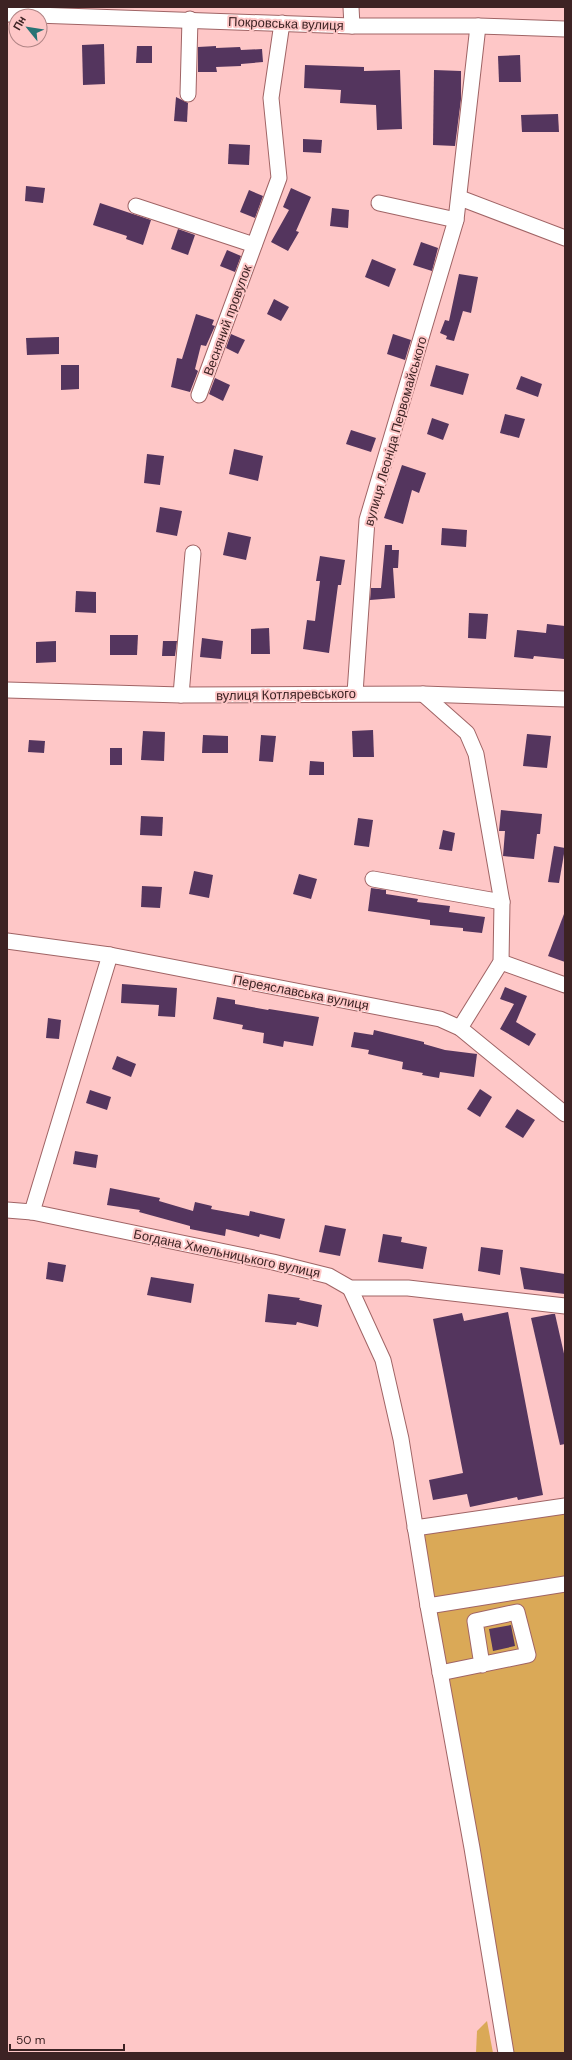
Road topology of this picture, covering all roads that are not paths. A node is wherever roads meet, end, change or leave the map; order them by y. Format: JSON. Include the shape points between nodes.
{"nodes":[{"id":1,"x":351,"y":7,"type":"edge"},
{"id":2,"x":7,"y":14,"type":"edge"},
{"id":3,"x":190,"y":19,"type":"junction"},
{"id":4,"x":282,"y":23,"type":"junction"},
{"id":5,"x":352,"y":26,"type":"junction"},
{"id":6,"x":478,"y":26,"type":"junction"},
{"id":7,"x":565,"y":29,"type":"edge"},
{"id":8,"x":188,"y":94,"type":"dead end"},
{"id":9,"x":460,"y":198,"type":"junction"},
{"id":10,"x":379,"y":203,"type":"dead end"},
{"id":11,"x":136,"y":206,"type":"dead end"},
{"id":12,"x":456,"y":220,"type":"junction"},
{"id":13,"x":565,"y":238,"type":"edge"},
{"id":14,"x":254,"y":245,"type":"junction"},
{"id":15,"x":199,"y":395,"type":"dead end"},
{"id":16,"x":193,"y":553,"type":"dead end"},
{"id":17,"x":7,"y":690,"type":"edge"},
{"id":18,"x":355,"y":693,"type":"junction"},
{"id":19,"x":423,"y":694,"type":"junction"},
{"id":20,"x":181,"y":695,"type":"junction"},
{"id":21,"x":565,"y":699,"type":"edge"},
{"id":22,"x":373,"y":879,"type":"dead end"},
{"id":23,"x":502,"y":902,"type":"junction"},
{"id":24,"x":7,"y":941,"type":"edge"},
{"id":25,"x":110,"y":954,"type":"junction"},
{"id":26,"x":501,"y":962,"type":"junction"},
{"id":27,"x":565,"y":985,"type":"edge"},
{"id":28,"x":460,"y":1028,"type":"junction"},
{"id":29,"x":565,"y":1114,"type":"edge"},
{"id":30,"x":7,"y":1210,"type":"edge"},
{"id":31,"x":32,"y":1212,"type":"junction"},
{"id":32,"x":350,"y":1288,"type":"junction"},
{"id":33,"x":565,"y":1306,"type":"edge"},
{"id":34,"x":561,"y":1508,"type":"edge"},
{"id":35,"x":415,"y":1528,"type":"junction"},
{"id":36,"x":565,"y":1584,"type":"edge"},
{"id":37,"x":428,"y":1606,"type":"junction"},
{"id":38,"x":482,"y":1665,"type":"dead end"},
{"id":39,"x":440,"y":1673,"type":"junction"},
{"id":40,"x":506,"y":2053,"type":"edge"}],
"edges":[{"from":1,"to":5,"type":"street"},
{"from":2,"to":3,"type":"street","name":"Покровська вулиця"},
{"from":3,"to":4,"type":"street","name":"Покровська вулиця"},
{"from":3,"to":8,"type":"street"},
{"from":4,"to":5,"type":"street","name":"Покровська вулиця"},
{"from":4,"to":14,"type":"street","name":"Весняний провулок","via":[[271,98],[279,178]]},
{"from":5,"to":6,"type":"street","name":"Покровська вулиця"},
{"from":6,"to":7,"type":"street","name":"Покровська вулиця"},
{"from":6,"to":9,"type":"street","name":"вулиця Леоніда Первомайського"},
{"from":9,"to":12,"type":"street","name":"вулиця Леоніда Первомайського"},
{"from":9,"to":13,"type":"street"},
{"from":10,"to":12,"type":"street"},
{"from":11,"to":14,"type":"street"},
{"from":12,"to":18,"type":"street","name":"вулиця Леоніда Первомайського","via":[[367,520]]},
{"from":14,"to":15,"type":"street","name":"Весняний провулок"},
{"from":16,"to":20,"type":"street"},
{"from":17,"to":20,"type":"street","name":"вулиця Котляревського"},
{"from":18,"to":19,"type":"street","name":"вулиця Котляревського"},
{"from":18,"to":20,"type":"street","name":"вулиця Котляревського"},
{"from":19,"to":21,"type":"street","name":"вулиця Котляревського"},
{"from":19,"to":23,"type":"street","via":[[466,733],[476,754]]},
{"from":22,"to":23,"type":"street"},
{"from":23,"to":26,"type":"street"},
{"from":24,"to":25,"type":"street","name":"Переяславська вулиця"},
{"from":25,"to":28,"type":"street","name":"Переяславська вулиця","via":[[440,1019]]},
{"from":25,"to":31,"type":"street"},
{"from":26,"to":27,"type":"street"},
{"from":26,"to":28,"type":"street"},
{"from":28,"to":29,"type":"street","name":"Переяславська вулиця"},
{"from":30,"to":31,"type":"street","name":"Богдана Хмельницького вулиця"},
{"from":31,"to":32,"type":"street","name":"Богдана Хмельницького вулиця","via":[[273,1262],[329,1276]]},
{"from":32,"to":33,"type":"street","name":"Богдана Хмельницького вулиця","via":[[408,1288]]},
{"from":32,"to":35,"type":"street","via":[[383,1360],[401,1439]]},
{"from":34,"to":35,"type":"street"},
{"from":35,"to":37,"type":"street"},
{"from":36,"to":37,"type":"street"},
{"from":37,"to":39,"type":"street"},
{"from":38,"to":39,"type":"street"},
{"from":39,"to":40,"type":"street"}]}
